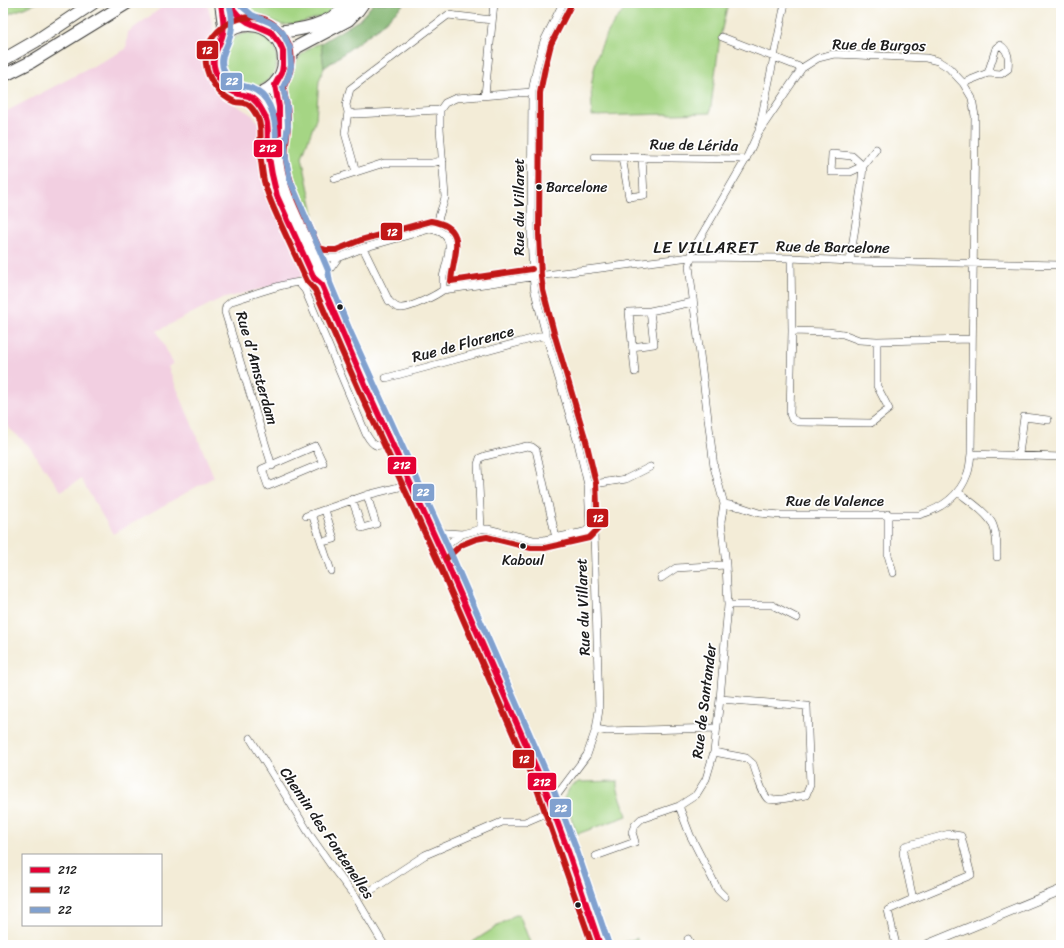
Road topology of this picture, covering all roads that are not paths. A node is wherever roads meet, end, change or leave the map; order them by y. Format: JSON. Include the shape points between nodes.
{"nodes":[{"id":1,"x":93,"y":3,"type":"edge"},
{"id":2,"x":127,"y":3,"type":"edge"},
{"id":3,"x":222,"y":3,"type":"edge"},
{"id":4,"x":228,"y":3,"type":"edge"},
{"id":5,"x":350,"y":3,"type":"edge"},
{"id":6,"x":363,"y":3,"type":"edge"},
{"id":7,"x":494,"y":3,"type":"edge"},
{"id":8,"x":563,"y":3,"type":"edge"},
{"id":9,"x":785,"y":3,"type":"edge"},
{"id":10,"x":492,"y":20,"type":"junction"},
{"id":11,"x":252,"y":25,"type":"junction"},
{"id":12,"x":271,"y":32,"type":"junction"},
{"id":13,"x":222,"y":37,"type":"junction"},
{"id":14,"x":722,"y":37,"type":"dead end"},
{"id":15,"x":774,"y":57,"type":"junction"},
{"id":16,"x":3,"y":60,"type":"edge"},
{"id":17,"x":285,"y":62,"type":"junction"},
{"id":18,"x":802,"y":68,"type":"junction"},
{"id":19,"x":988,"y":73,"type":"dead end"},
{"id":20,"x":3,"y":76,"type":"edge"},
{"id":21,"x":963,"y":82,"type":"junction"},
{"id":22,"x":275,"y":85,"type":"junction"},
{"id":23,"x":532,"y":92,"type":"junction"},
{"id":24,"x":248,"y":96,"type":"junction"},
{"id":25,"x":485,"y":96,"type":"junction"},
{"id":26,"x":440,"y":110,"type":"junction"},
{"id":27,"x":348,"y":112,"type":"junction"},
{"id":28,"x":758,"y":133,"type":"junction"},
{"id":29,"x":876,"y":149,"type":"dead end"},
{"id":30,"x":595,"y":157,"type":"dead end"},
{"id":31,"x":622,"y":157,"type":"junction"},
{"id":32,"x":642,"y":157,"type":"junction"},
{"id":33,"x":746,"y":159,"type":"junction"},
{"id":34,"x":443,"y":160,"type":"junction"},
{"id":35,"x":356,"y":172,"type":"junction"},
{"id":36,"x":334,"y":179,"type":"dead end"},
{"id":37,"x":437,"y":230,"type":"junction"},
{"id":38,"x":363,"y":248,"type":"junction"},
{"id":39,"x":313,"y":254,"type":"junction"},
{"id":40,"x":690,"y":257,"type":"junction"},
{"id":41,"x":338,"y":258,"type":"junction"},
{"id":42,"x":791,"y":258,"type":"junction"},
{"id":43,"x":850,"y":261,"type":"junction"},
{"id":44,"x":974,"y":262,"type":"junction"},
{"id":45,"x":1061,"y":265,"type":"edge"},
{"id":46,"x":533,"y":277,"type":"junction"},
{"id":47,"x":322,"y":282,"type":"junction"},
{"id":48,"x":299,"y":283,"type":"junction"},
{"id":49,"x":443,"y":290,"type":"junction"},
{"id":50,"x":693,"y":302,"type":"junction"},
{"id":51,"x":650,"y":311,"type":"junction"},
{"id":52,"x":792,"y":331,"type":"junction"},
{"id":53,"x":546,"y":334,"type":"junction"},
{"id":54,"x":972,"y":339,"type":"junction"},
{"id":55,"x":877,"y":341,"type":"junction"},
{"id":56,"x":632,"y":347,"type":"junction"},
{"id":57,"x":635,"y":372,"type":"dead end"},
{"id":58,"x":386,"y":378,"type":"dead end"},
{"id":59,"x":1048,"y":420,"type":"dead end"},
{"id":60,"x":391,"y":441,"type":"junction"},
{"id":61,"x":971,"y":454,"type":"junction"},
{"id":62,"x":1019,"y":454,"type":"junction"},
{"id":63,"x":1061,"y":457,"type":"edge"},
{"id":64,"x":272,"y":466,"type":"junction"},
{"id":65,"x":650,"y":467,"type":"dead end"},
{"id":66,"x":411,"y":484,"type":"junction"},
{"id":67,"x":588,"y":485,"type":"junction"},
{"id":68,"x":958,"y":492,"type":"junction"},
{"id":69,"x":367,"y":495,"type":"junction"},
{"id":70,"x":352,"y":500,"type":"junction"},
{"id":71,"x":724,"y":504,"type":"junction"},
{"id":72,"x":324,"y":510,"type":"junction"},
{"id":73,"x":888,"y":514,"type":"junction"},
{"id":74,"x":590,"y":527,"type":"junction"},
{"id":75,"x":481,"y":530,"type":"junction"},
{"id":76,"x":433,"y":532,"type":"junction"},
{"id":77,"x":462,"y":534,"type":"junction"},
{"id":78,"x":556,"y":538,"type":"junction"},
{"id":79,"x":322,"y":542,"type":"junction"},
{"id":80,"x":441,"y":552,"type":"junction"},
{"id":81,"x":997,"y":557,"type":"dead end"},
{"id":82,"x":726,"y":565,"type":"junction"},
{"id":83,"x":331,"y":571,"type":"dead end"},
{"id":84,"x":893,"y":573,"type":"dead end"},
{"id":85,"x":661,"y":578,"type":"dead end"},
{"id":86,"x":728,"y":605,"type":"junction"},
{"id":87,"x":796,"y":618,"type":"dead end"},
{"id":88,"x":720,"y":699,"type":"junction"},
{"id":89,"x":717,"y":728,"type":"junction"},
{"id":90,"x":596,"y":729,"type":"junction"},
{"id":91,"x":250,"y":738,"type":"dead end"},
{"id":92,"x":714,"y":752,"type":"junction"},
{"id":93,"x":552,"y":806,"type":"junction"},
{"id":94,"x":679,"y":806,"type":"junction"},
{"id":95,"x":596,"y":856,"type":"dead end"},
{"id":96,"x":1061,"y":890,"type":"edge"},
{"id":97,"x":364,"y":895,"type":"dead end"},
{"id":98,"x":725,"y":897,"type":"dead end"},
{"id":99,"x":913,"y":898,"type":"junction"},
{"id":100,"x":383,"y":944,"type":"edge"},
{"id":101,"x":600,"y":945,"type":"edge"},
{"id":102,"x":896,"y":945,"type":"edge"},
{"id":103,"x":927,"y":945,"type":"edge"}],
"edges":[{"from":1,"to":16,"type":"main road"},
{"from":2,"to":20,"type":"main road","via":[[31,62]]},
{"from":3,"to":13,"type":"main road"},
{"from":4,"to":11,"type":"main road","via":[[240,17]]},
{"from":5,"to":12,"type":"main road","via":[[337,15],[322,23],[308,28]]},
{"from":6,"to":17,"type":"main road","via":[[348,20],[297,47]]},
{"from":7,"to":10,"type":"street"},
{"from":8,"to":23,"type":"street","name":"Rue du Villaret","via":[[544,41]]},
{"from":9,"to":15,"type":"street"},
{"from":10,"to":25,"type":"street"},
{"from":10,"to":27,"type":"street","via":[[448,15],[350,88],[346,104]]},
{"from":11,"to":12,"type":"main road"},
{"from":11,"to":13,"type":"main road","via":[[241,26]]},
{"from":12,"to":17,"type":"main road","via":[[279,40]]},
{"from":13,"to":24,"type":"main road","via":[[214,57],[217,74],[228,88]]},
{"from":14,"to":15,"type":"street"},
{"from":15,"to":18,"type":"street"},
{"from":15,"to":28,"type":"street"},
{"from":17,"to":22,"type":"main road"},
{"from":18,"to":21,"type":"street","name":"Rue de Burgos","via":[[818,58],[834,54],[926,58],[938,61],[949,68]]},
{"from":18,"to":28,"type":"street","name":"Rue de Burgos"},
{"from":19,"to":21,"type":"street"},
{"from":21,"to":44,"type":"street","name":"Rue de Burgos","via":[[972,98],[975,116]]},
{"from":22,"to":24,"type":"main road","via":[[258,95]]},
{"from":22,"to":39,"type":"main road","via":[[280,126],[278,160],[282,182]]},
{"from":23,"to":25,"type":"street"},
{"from":23,"to":46,"type":"street","name":"Rue du Villaret"},
{"from":24,"to":47,"type":"main road","via":[[256,102],[267,121],[270,170],[277,196],[314,278]]},
{"from":25,"to":26,"type":"street","via":[[456,98],[445,103]]},
{"from":26,"to":27,"type":"street","via":[[355,114]]},
{"from":26,"to":34,"type":"street"},
{"from":27,"to":35,"type":"street","via":[[345,133]]},
{"from":28,"to":33,"type":"street","name":"Rue de Burgos"},
{"from":29,"to":43,"type":"street","via":[[863,166]]},
{"from":30,"to":31,"type":"street","name":"Rue de Lérida"},
{"from":31,"to":32,"type":"street","name":"Rue de Lérida"},
{"from":31,"to":32,"type":"street","name":"Rue de Lérida","via":[[629,197],[644,195]]},
{"from":32,"to":33,"type":"street","name":"Rue de Lérida"},
{"from":33,"to":40,"type":"street","name":"Rue de Burgos"},
{"from":34,"to":35,"type":"street","via":[[432,163],[384,163]]},
{"from":34,"to":37,"type":"street","via":[[445,197],[436,223]]},
{"from":35,"to":36,"type":"street"},
{"from":37,"to":38,"type":"street","via":[[430,229]]},
{"from":37,"to":49,"type":"street","via":[[444,233],[449,247]]},
{"from":38,"to":41,"type":"street"},
{"from":38,"to":49,"type":"street","via":[[389,301],[395,306],[402,309],[434,297]]},
{"from":39,"to":41,"type":"street","via":[[325,258]]},
{"from":39,"to":47,"type":"main road"},
{"from":40,"to":42,"type":"street","name":"Rue de Barcelone"},
{"from":40,"to":46,"type":"street","name":"Rue de Barcelone"},
{"from":40,"to":50,"type":"street"},
{"from":41,"to":47,"type":"street"},
{"from":42,"to":43,"type":"street","name":"Rue de Barcelone"},
{"from":42,"to":52,"type":"street"},
{"from":43,"to":44,"type":"street","name":"Rue de Barcelone"},
{"from":44,"to":45,"type":"street","name":"Rue de Barcelone"},
{"from":44,"to":54,"type":"street","name":"Rue de Valence"},
{"from":46,"to":49,"type":"street","name":"Rue de Barcelone"},
{"from":46,"to":53,"type":"street","name":"Rue du Villaret"},
{"from":47,"to":48,"type":"street","name":"Rue d'Amsterdam"},
{"from":47,"to":60,"type":"main road"},
{"from":48,"to":60,"type":"street","via":[[305,290],[366,434],[376,446]]},
{"from":48,"to":64,"type":"street","name":"Rue d'Amsterdam","via":[[287,284],[232,301],[226,306],[225,312]]},
{"from":50,"to":51,"type":"street"},
{"from":50,"to":71,"type":"street","via":[[714,467]]},
{"from":51,"to":56,"type":"street","via":[[654,344]]},
{"from":51,"to":56,"type":"street","via":[[629,312]]},
{"from":52,"to":55,"type":"street","via":[[828,332],[859,340]]},
{"from":52,"to":55,"type":"street","via":[[790,414],[792,419],[798,422],[871,423],[889,409],[877,386]]},
{"from":53,"to":58,"type":"street","name":"Rue de Florence"},
{"from":53,"to":67,"type":"street","name":"Rue du Villaret"},
{"from":54,"to":55,"type":"street"},
{"from":54,"to":61,"type":"street","name":"Rue de Valence"},
{"from":56,"to":57,"type":"street"},
{"from":59,"to":62,"type":"street","via":[[1024,417]]},
{"from":60,"to":66,"type":"main road"},
{"from":61,"to":62,"type":"street"},
{"from":61,"to":68,"type":"street","name":"Rue de Valence","via":[[968,475]]},
{"from":62,"to":63,"type":"street"},
{"from":64,"to":64,"type":"street","via":[[262,469],[268,486],[323,463],[315,446]]},
{"from":65,"to":67,"type":"street","via":[[626,480]]},
{"from":66,"to":69,"type":"street"},
{"from":66,"to":76,"type":"main road"},
{"from":67,"to":74,"type":"street","name":"Rue du Villaret"},
{"from":68,"to":73,"type":"street","name":"Rue de Valence","via":[[933,511],[919,514]]},
{"from":68,"to":81,"type":"street","via":[[992,524]]},
{"from":69,"to":70,"type":"street"},
{"from":69,"to":70,"type":"street","via":[[376,524],[362,528]]},
{"from":70,"to":72,"type":"street"},
{"from":71,"to":73,"type":"street","name":"Rue de Valence","via":[[759,513],[781,515]]},
{"from":71,"to":82,"type":"street","name":"Rue de Santander","via":[[721,521]]},
{"from":72,"to":79,"type":"street","via":[[334,539]]},
{"from":72,"to":79,"type":"street","via":[[309,515]]},
{"from":73,"to":84,"type":"street","via":[[888,555]]},
{"from":74,"to":78,"type":"street","via":[[586,531]]},
{"from":74,"to":90,"type":"street","name":"Rue du Villaret","via":[[594,532],[599,710]]},
{"from":75,"to":77,"type":"street"},
{"from":75,"to":78,"type":"street","via":[[488,529],[533,540]]},
{"from":75,"to":78,"type":"street","via":[[478,464],[480,458],[527,446],[536,450]]},
{"from":76,"to":77,"type":"street"},
{"from":76,"to":80,"type":"main road"},
{"from":77,"to":80,"type":"street"},
{"from":79,"to":83,"type":"street"},
{"from":80,"to":93,"type":"main road"},
{"from":82,"to":85,"type":"street","via":[[676,568]]},
{"from":82,"to":86,"type":"street","name":"Rue de Santander"},
{"from":86,"to":87,"type":"street","via":[[772,605]]},
{"from":86,"to":88,"type":"street","name":"Rue de Santander"},
{"from":88,"to":89,"type":"street","name":"Rue de Santander"},
{"from":88,"to":92,"type":"street","via":[[807,706],[810,785],[806,795],[768,799],[750,760]]},
{"from":89,"to":90,"type":"street","via":[[607,731]]},
{"from":89,"to":92,"type":"street","name":"Rue de Santander"},
{"from":90,"to":93,"type":"street","name":"Rue du Villaret","via":[[587,755]]},
{"from":91,"to":100,"type":"street","name":"Chemin des Fontenelles","via":[[312,838],[356,898]]},
{"from":92,"to":94,"type":"street","name":"Rue de Santander","via":[[706,779],[696,795]]},
{"from":93,"to":97,"type":"street","via":[[525,822],[502,822],[425,855]]},
{"from":93,"to":101,"type":"main road"},
{"from":94,"to":95,"type":"street","name":"Rue de Santander","via":[[641,819],[632,832],[635,842]]},
{"from":94,"to":98,"type":"street","via":[[690,835],[718,890]]},
{"from":96,"to":103,"type":"street"},
{"from":99,"to":99,"type":"street","via":[[971,875],[961,836],[949,834],[905,846],[903,854]]},
{"from":99,"to":102,"type":"street","via":[[888,910]]}]}
